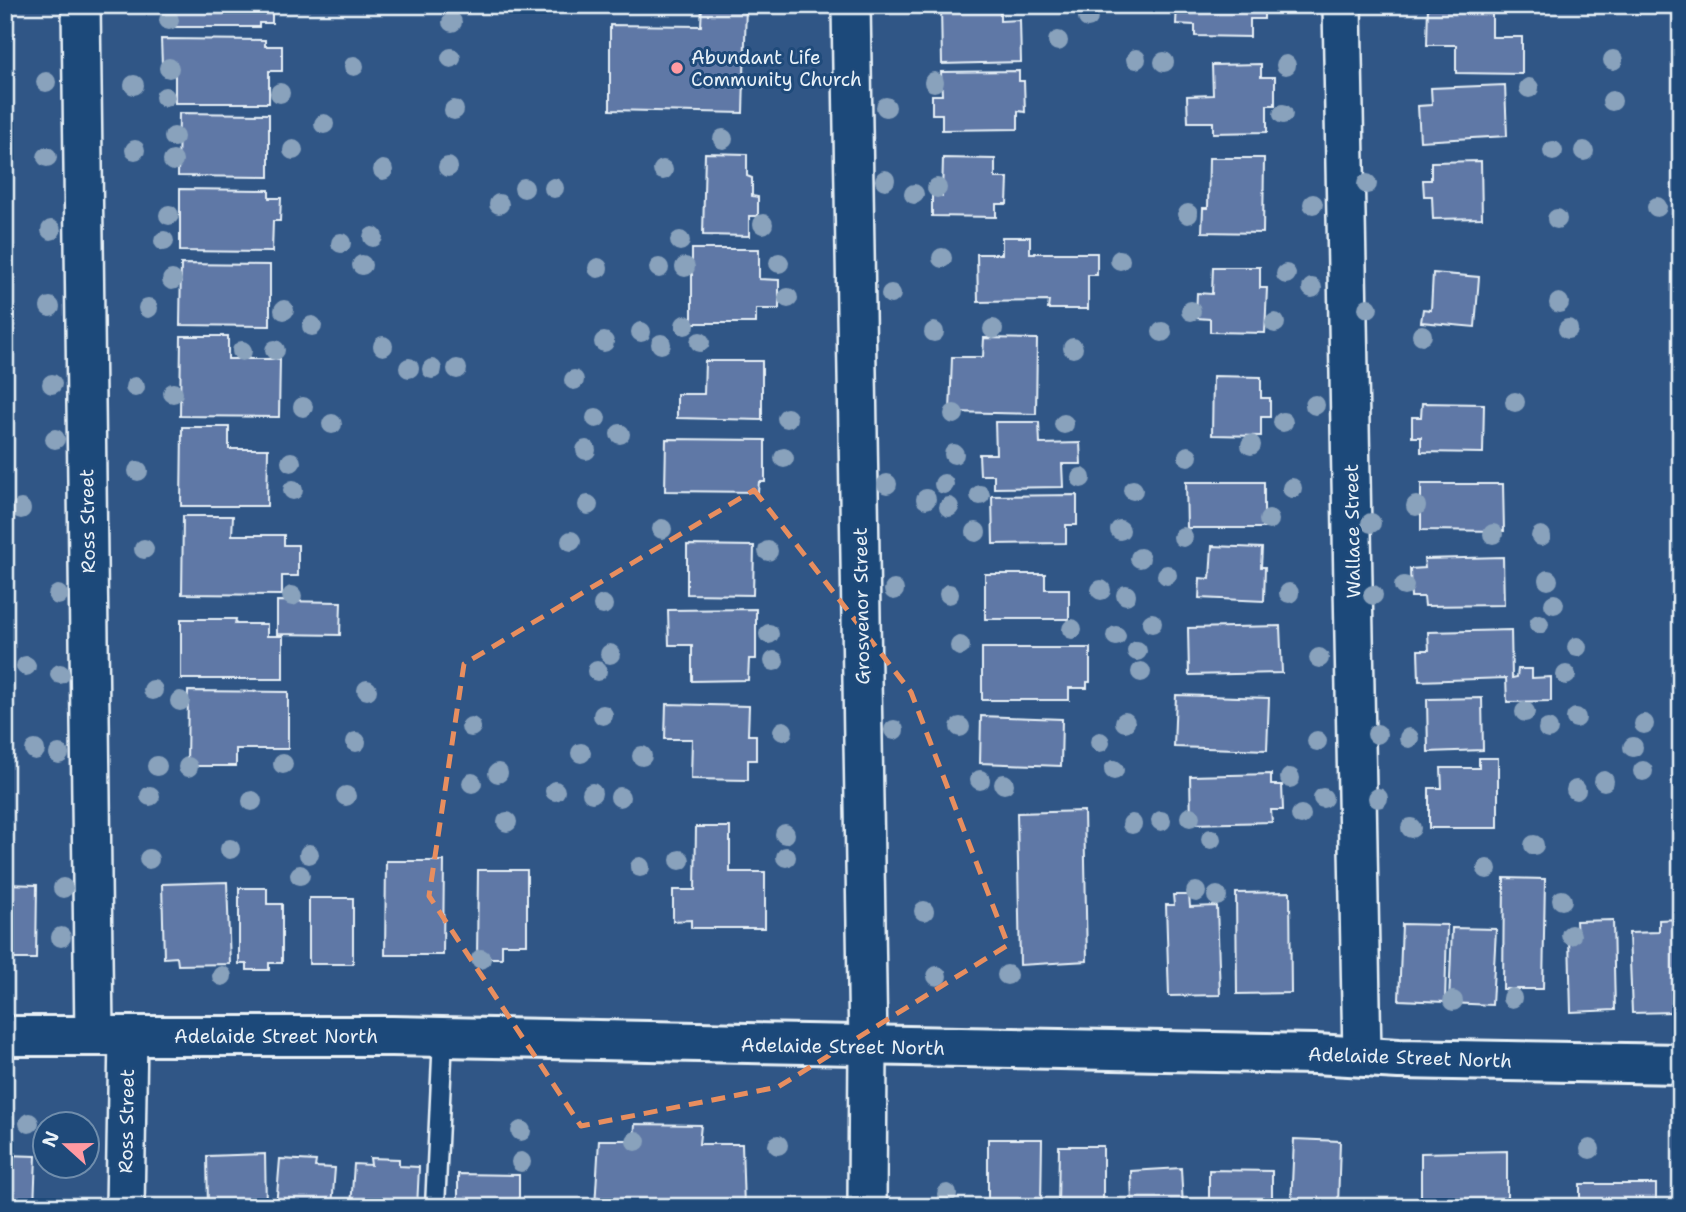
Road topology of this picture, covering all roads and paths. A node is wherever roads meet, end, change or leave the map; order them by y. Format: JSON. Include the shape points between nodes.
{"nodes":[{"id":1,"x":81,"y":5,"type":"edge"},
{"id":2,"x":851,"y":5,"type":"edge"},
{"id":3,"x":1342,"y":5,"type":"edge"},
{"id":4,"x":5,"y":1036,"type":"edge"},
{"id":5,"x":111,"y":1036,"type":"junction"},
{"id":6,"x":443,"y":1037,"type":"junction"},
{"id":7,"x":868,"y":1046,"type":"junction"},
{"id":8,"x":1362,"y":1057,"type":"junction"},
{"id":9,"x":1681,"y":1064,"type":"edge"},
{"id":10,"x":125,"y":1207,"type":"edge"},
{"id":11,"x":435,"y":1207,"type":"edge"},
{"id":12,"x":867,"y":1207,"type":"edge"}],
"edges":[{"from":1,"to":5,"type":"street","name":"Ross Street"},
{"from":2,"to":7,"type":"street","name":"Grosvenor Street"},
{"from":3,"to":8,"type":"street","name":"Wallace Street"},
{"from":4,"to":5,"type":"main road","name":"Adelaide Street North"},
{"from":5,"to":6,"type":"main road","name":"Adelaide Street North"},
{"from":5,"to":10,"type":"street","name":"Ross Street"},
{"from":6,"to":7,"type":"main road","name":"Adelaide Street North"},
{"from":6,"to":11,"type":"lane"},
{"from":7,"to":8,"type":"main road","name":"Adelaide Street North"},
{"from":7,"to":12,"type":"street","name":"Grosvenor Street"},
{"from":8,"to":9,"type":"main road","name":"Adelaide Street North"}]}
